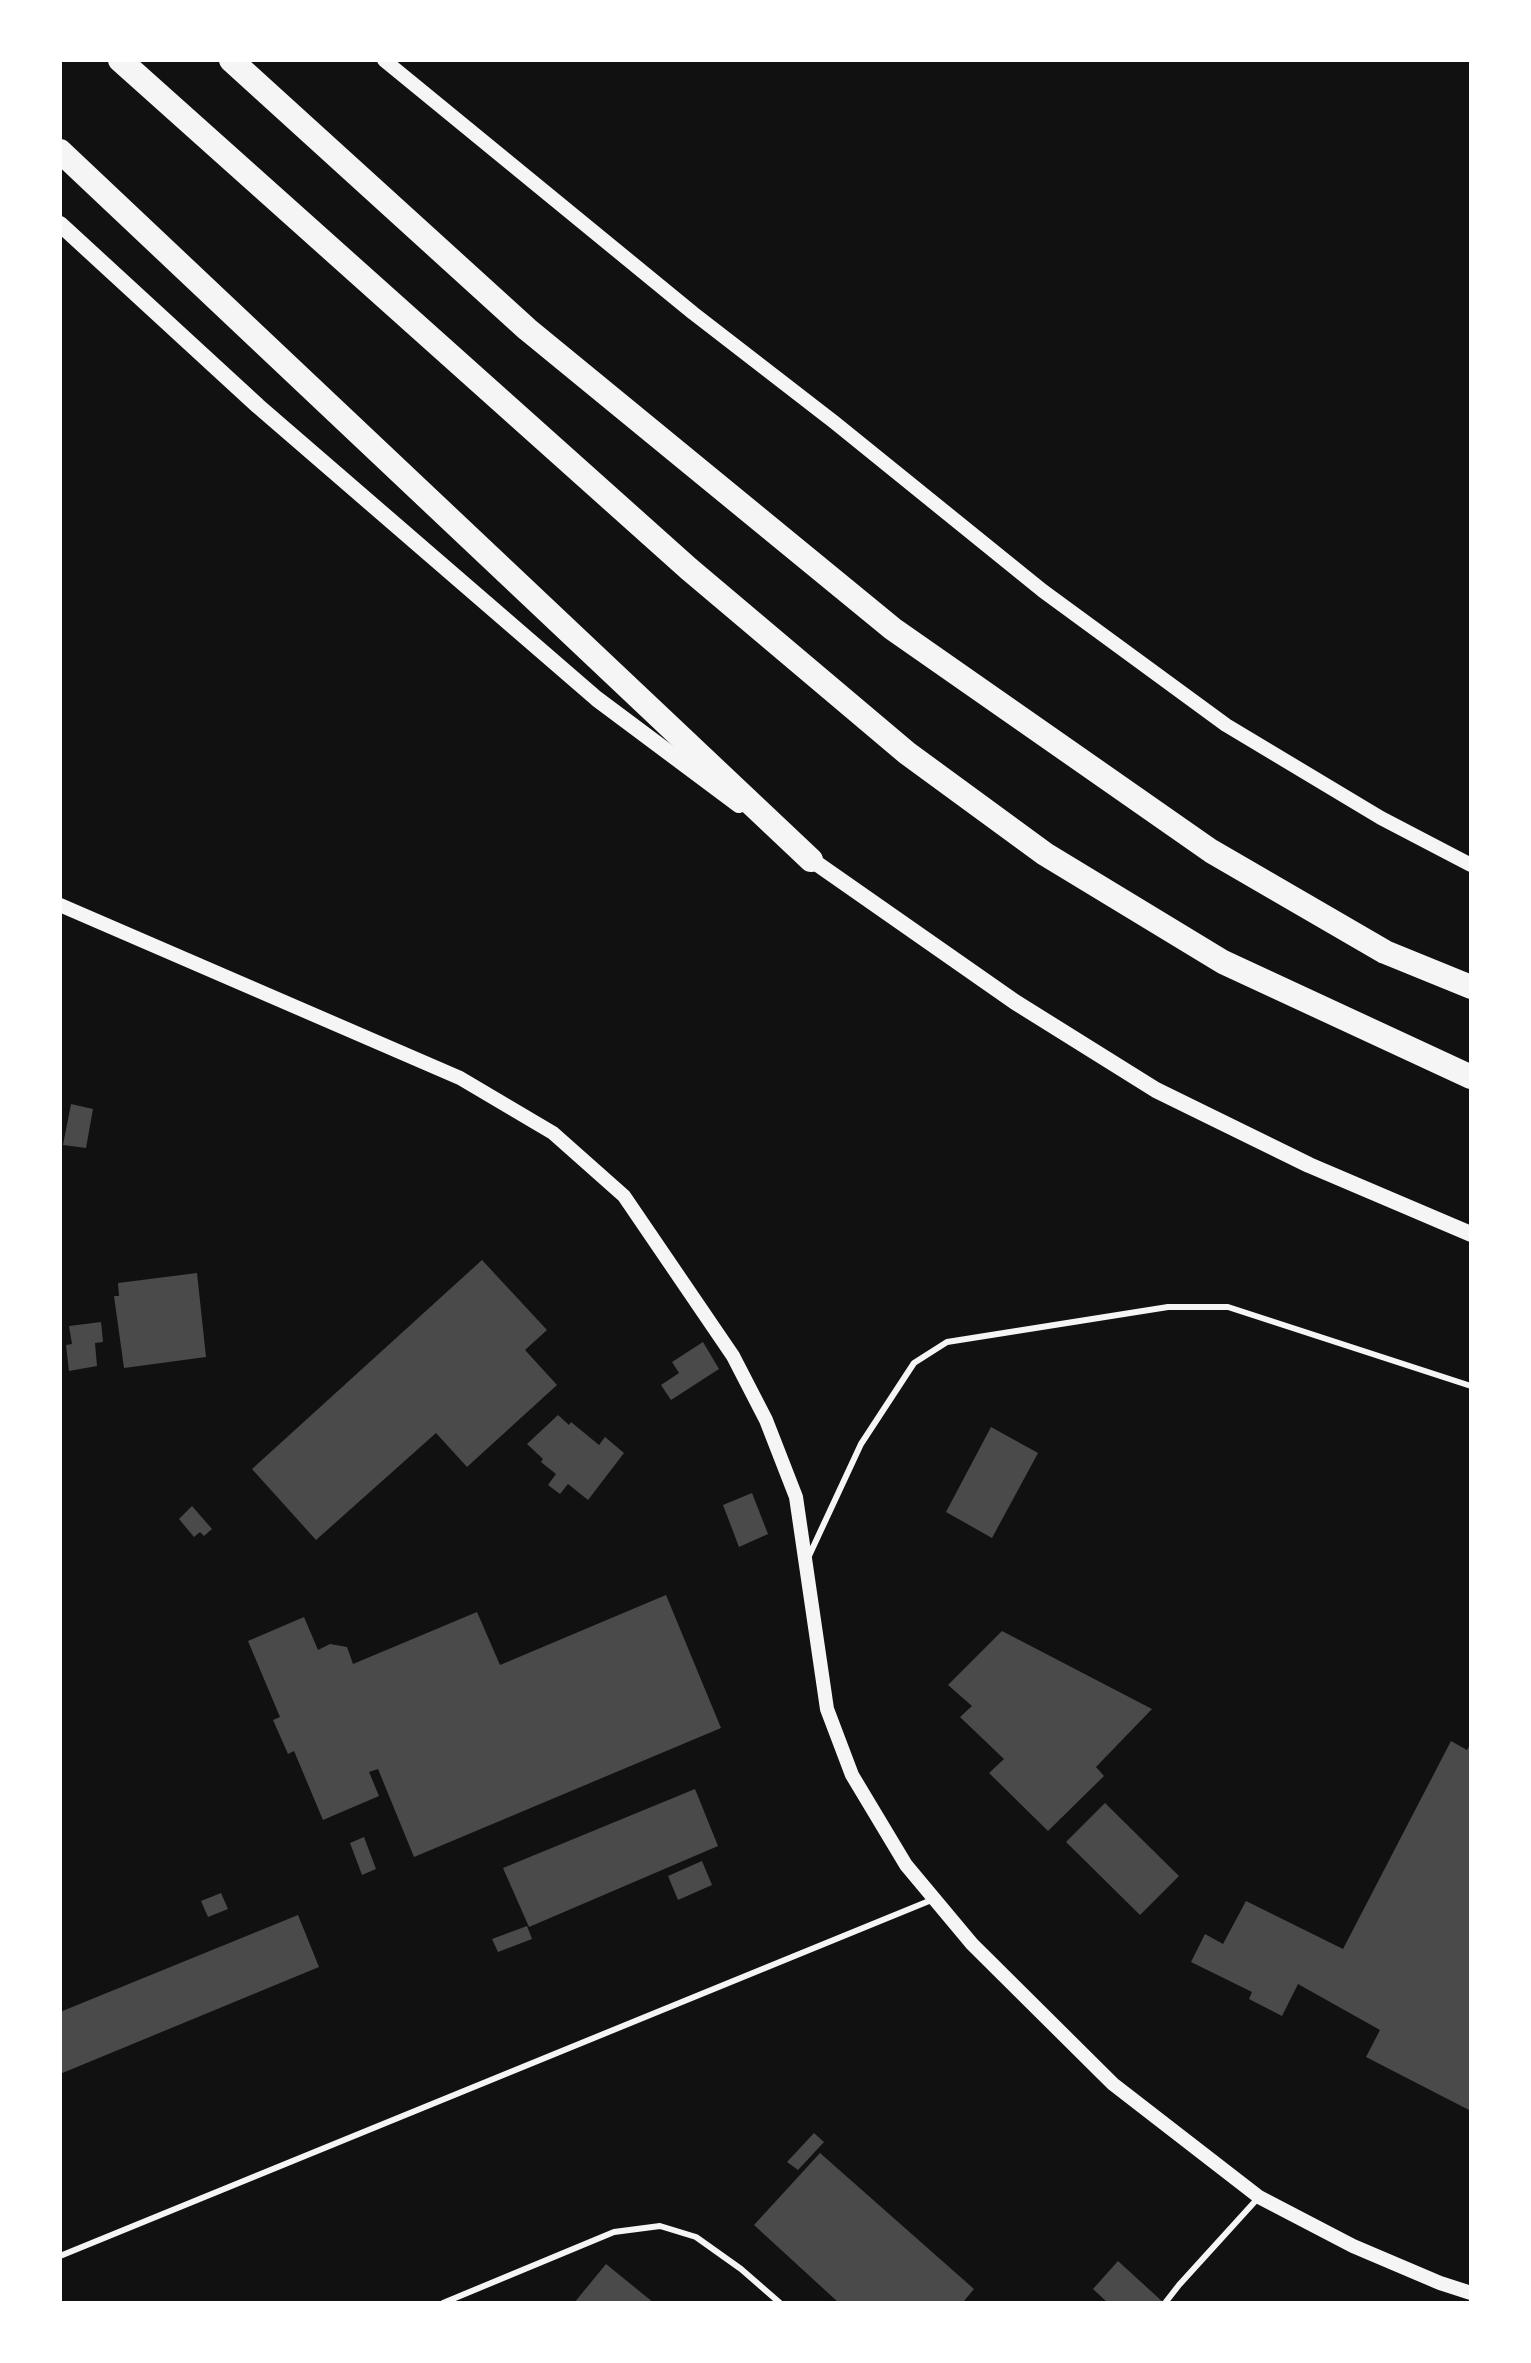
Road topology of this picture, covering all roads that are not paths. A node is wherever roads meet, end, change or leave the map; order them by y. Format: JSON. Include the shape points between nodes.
{"nodes":[{"id":1,"x":120,"y":60,"type":"edge"},
{"id":2,"x":231,"y":60,"type":"edge"},
{"id":3,"x":384,"y":60,"type":"edge"},
{"id":4,"x":60,"y":151,"type":"edge"},
{"id":5,"x":60,"y":224,"type":"edge"},
{"id":6,"x":811,"y":860,"type":"junction"},
{"id":7,"x":1471,"y":865,"type":"edge"},
{"id":8,"x":60,"y":905,"type":"edge"},
{"id":9,"x":1471,"y":987,"type":"edge"},
{"id":10,"x":1471,"y":1077,"type":"edge"},
{"id":11,"x":1471,"y":1234,"type":"edge"},
{"id":12,"x":1471,"y":1386,"type":"edge"},
{"id":13,"x":805,"y":1565,"type":"junction"},
{"id":14,"x":934,"y":1899,"type":"junction"},
{"id":15,"x":1259,"y":2197,"type":"junction"},
{"id":16,"x":60,"y":2256,"type":"edge"},
{"id":17,"x":1471,"y":2293,"type":"edge"},
{"id":18,"x":443,"y":2303,"type":"edge"},
{"id":19,"x":780,"y":2303,"type":"edge"},
{"id":20,"x":1165,"y":2303,"type":"edge"}],
"edges":[{"from":1,"to":10,"type":"highway","via":[[689,569],[907,753],[1045,854],[1223,962]]},
{"from":2,"to":9,"type":"highway","via":[[527,329],[893,629],[1211,851],[1385,952]]},
{"from":3,"to":7,"type":"street","via":[[693,313],[1080,618],[1226,725]]},
{"from":4,"to":6,"type":"highway"},
{"from":5,"to":6,"type":"main road","via":[[258,406],[597,699]]},
{"from":6,"to":11,"type":"main road","via":[[1015,1002],[1156,1090],[1309,1165]]},
{"from":8,"to":13,"type":"street","via":[[460,1078],[553,1133],[624,1196],[733,1356],[766,1420],[796,1497]]},
{"from":12,"to":13,"type":"lane","via":[[1228,1307],[1168,1307],[947,1342],[914,1363],[861,1444]]},
{"from":13,"to":14,"type":"street","via":[[827,1709],[852,1775],[906,1865]]},
{"from":14,"to":15,"type":"street","via":[[1113,2084]]},
{"from":14,"to":16,"type":"lane"},
{"from":15,"to":17,"type":"street","via":[[1353,2246]]},
{"from":15,"to":20,"type":"lane"},
{"from":18,"to":19,"type":"lane","via":[[614,2232],[660,2226],[696,2237]]}]}
